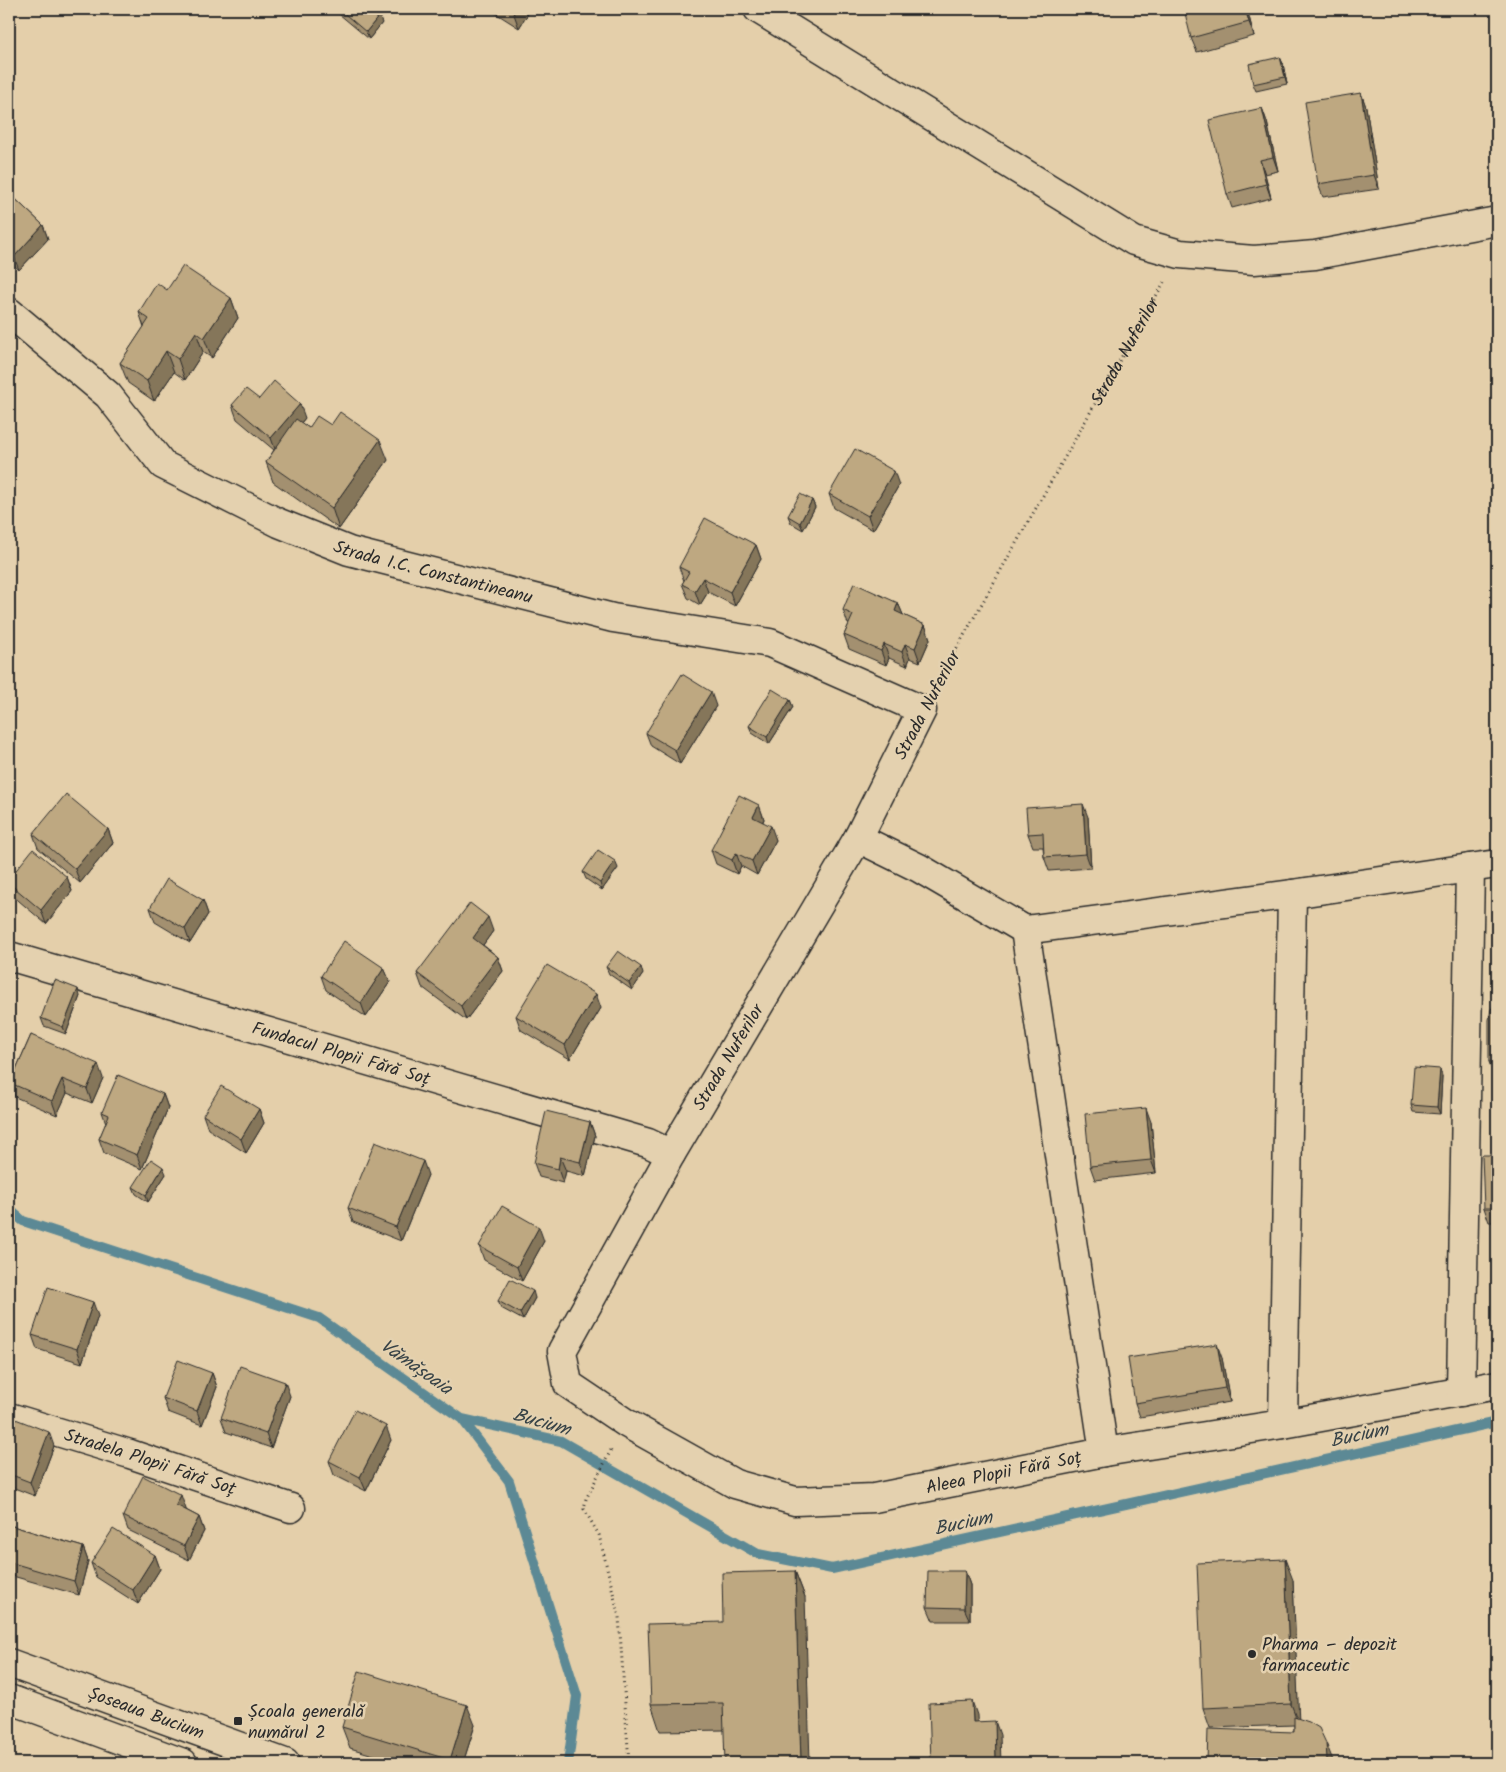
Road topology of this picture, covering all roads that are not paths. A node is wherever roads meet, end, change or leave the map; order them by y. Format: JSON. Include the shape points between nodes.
{"nodes":[{"id":1,"x":758,"y":9,"type":"edge"},
{"id":2,"x":1497,"y":222,"type":"edge"},
{"id":3,"x":9,"y":312,"type":"edge"},
{"id":4,"x":922,"y":710,"type":"joint"},
{"id":5,"x":858,"y":838,"type":"junction"},
{"id":6,"x":1497,"y":864,"type":"edge"},
{"id":7,"x":1470,"y":868,"type":"junction"},
{"id":8,"x":1292,"y":894,"type":"junction"},
{"id":9,"x":1025,"y":930,"type":"junction"},
{"id":10,"x":9,"y":956,"type":"edge"},
{"id":11,"x":671,"y":1154,"type":"junction"},
{"id":12,"x":562,"y":1351,"type":"joint"},
{"id":13,"x":1497,"y":1385,"type":"edge"},
{"id":14,"x":1461,"y":1392,"type":"junction"},
{"id":15,"x":9,"y":1417,"type":"edge"},
{"id":16,"x":1283,"y":1424,"type":"junction"},
{"id":17,"x":1104,"y":1452,"type":"junction"},
{"id":18,"x":291,"y":1508,"type":"dead end"},
{"id":19,"x":9,"y":1663,"type":"edge"},
{"id":20,"x":9,"y":1699,"type":"edge"},
{"id":21,"x":182,"y":1763,"type":"edge"},
{"id":22,"x":285,"y":1763,"type":"edge"}],
"edges":[{"from":1,"to":2,"type":"street","via":[[1134,241],[1180,254],[1254,260],[1316,255]]},
{"from":3,"to":4,"type":"street","name":"Strada I.C. Constantineanu","via":[[108,395],[163,465],[280,523],[349,552],[614,618],[770,643]]},
{"from":4,"to":5,"type":"street","name":"Strada Nuferilor"},
{"from":5,"to":9,"type":"street","via":[[919,868]]},
{"from":5,"to":11,"type":"street","name":"Strada Nuferilor"},
{"from":6,"to":7,"type":"street"},
{"from":7,"to":8,"type":"street"},
{"from":7,"to":14,"type":"street"},
{"from":8,"to":9,"type":"street"},
{"from":8,"to":16,"type":"street"},
{"from":9,"to":17,"type":"street"},
{"from":10,"to":11,"type":"street","name":"Fundacul Plopii Fără Soț","via":[[648,1143]]},
{"from":11,"to":12,"type":"street","name":"Strada Nuferilor"},
{"from":12,"to":17,"type":"street","name":"Aleea Plopii Fără Soț","via":[[568,1384],[626,1423],[735,1484],[796,1501],[874,1498]]},
{"from":13,"to":14,"type":"street","name":"Aleea Plopii Fără Soț"},
{"from":14,"to":16,"type":"street","name":"Aleea Plopii Fără Soț"},
{"from":15,"to":18,"type":"street","name":"Stradela Plopii Fără Soț"},
{"from":16,"to":17,"type":"street","name":"Aleea Plopii Fără Soț"},
{"from":19,"to":22,"type":"street","name":"Șoseaua Bucium"},
{"from":20,"to":21,"type":"street","name":"Șoseaua Bucium"}]}
